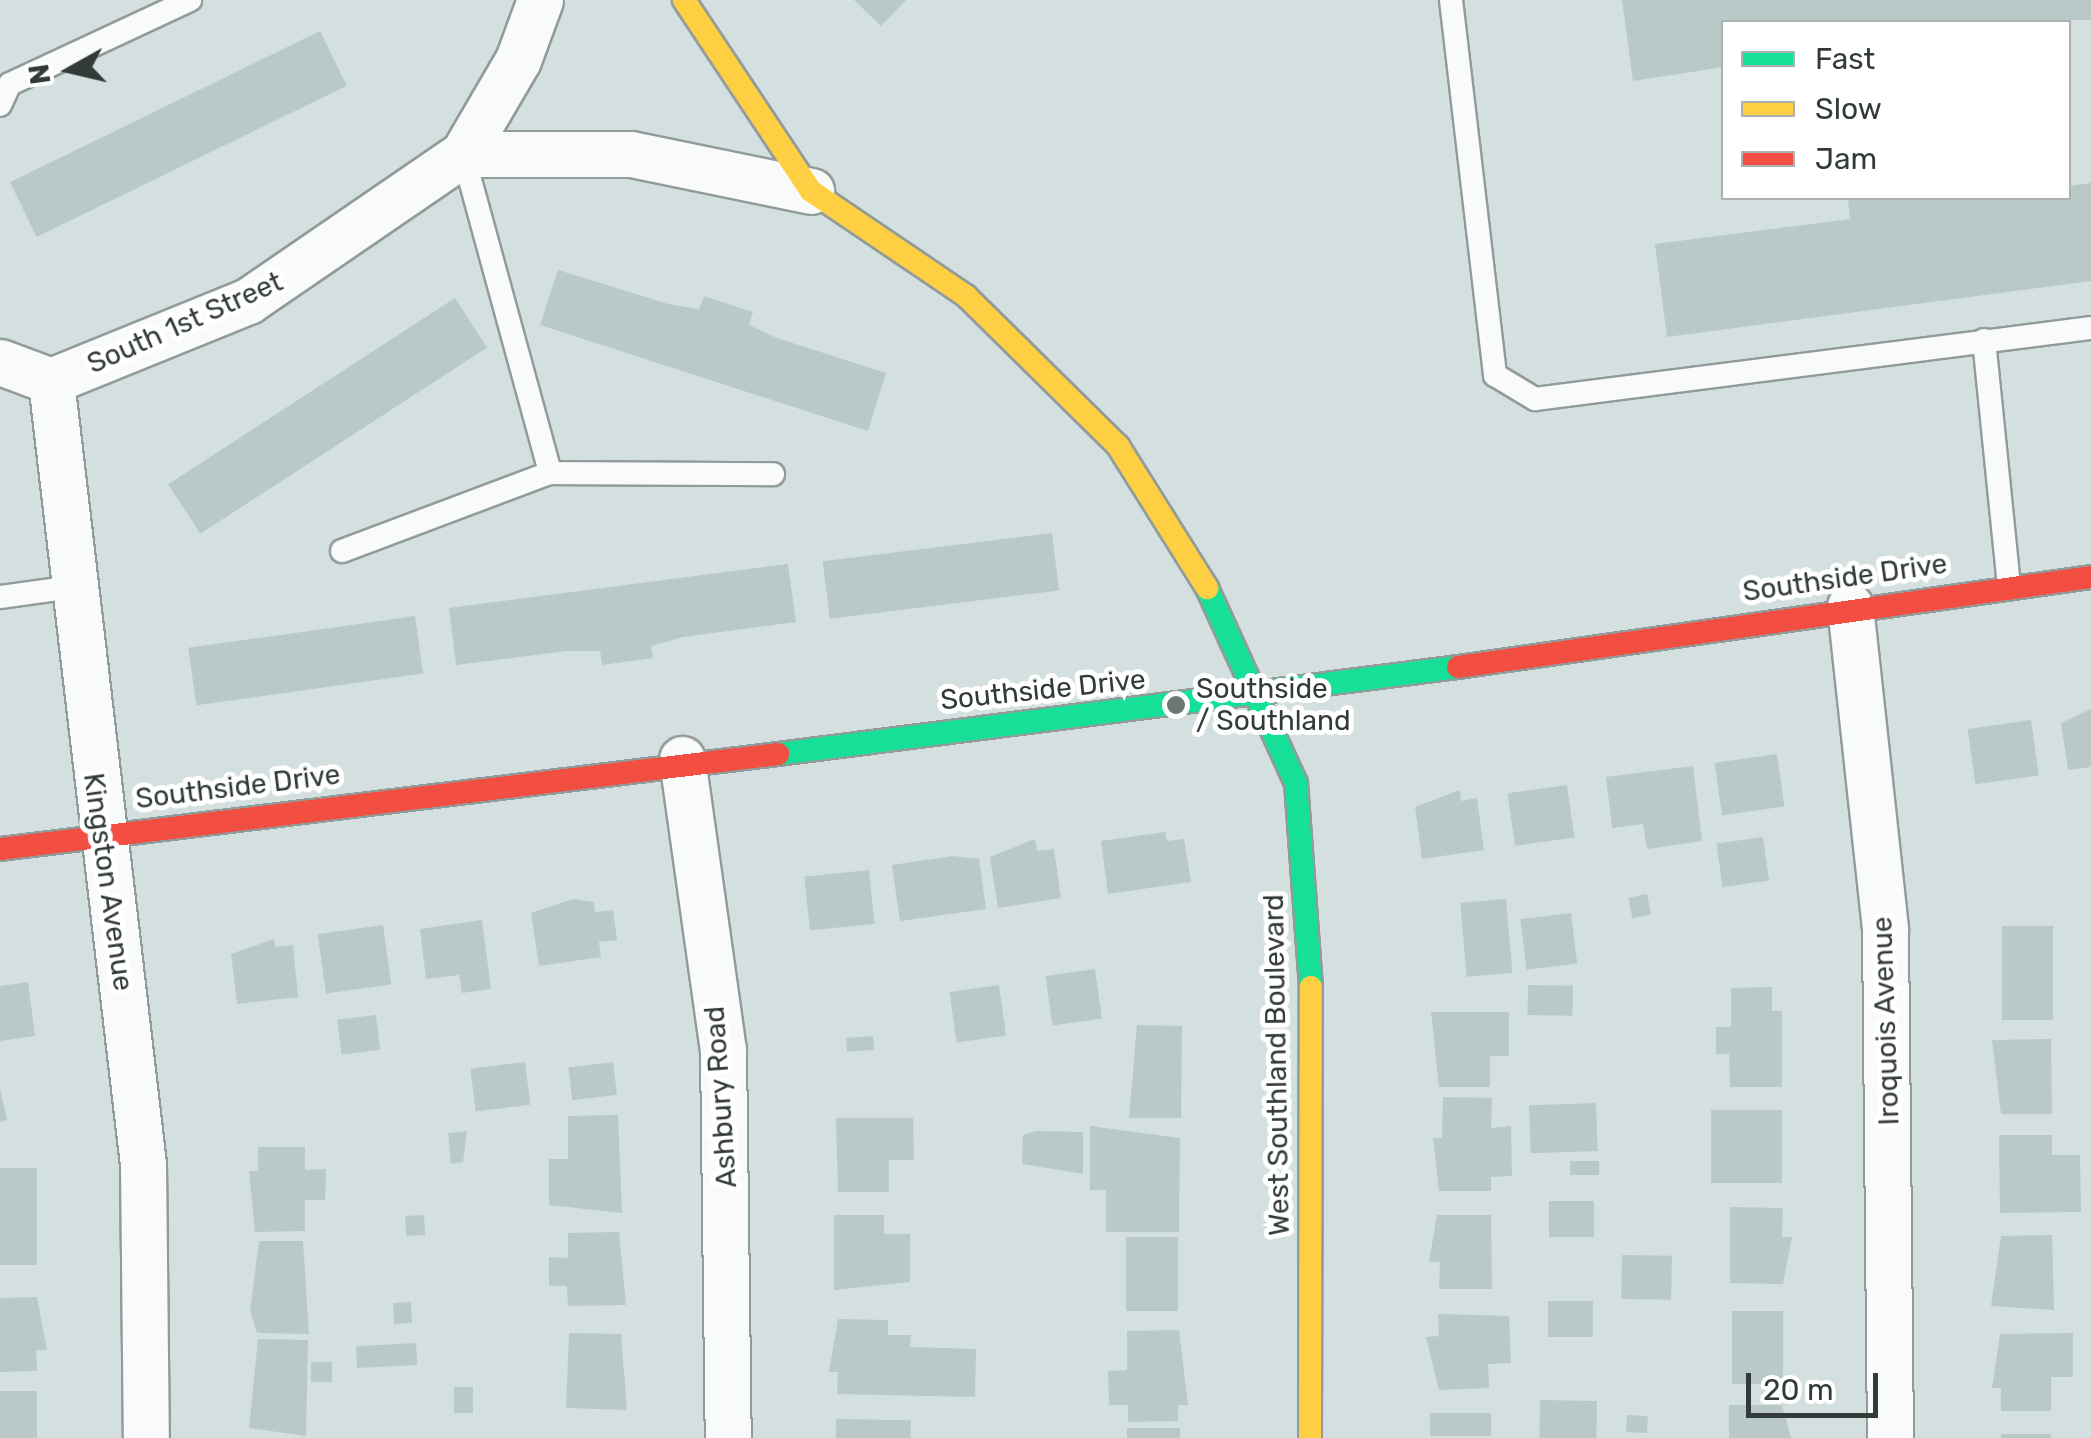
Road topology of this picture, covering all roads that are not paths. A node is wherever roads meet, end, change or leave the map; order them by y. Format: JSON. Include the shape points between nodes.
{"nodes":[{"id":1,"x":190,"y":0,"type":"edge"},
{"id":2,"x":540,"y":0,"type":"edge"},
{"id":3,"x":1452,"y":0,"type":"edge"},
{"id":4,"x":690,"y":9,"type":"edge"},
{"id":5,"x":0,"y":106,"type":"edge"},
{"id":6,"x":462,"y":154,"type":"junction"},
{"id":7,"x":811,"y":191,"type":"junction"},
{"id":8,"x":2091,"y":328,"type":"edge"},
{"id":9,"x":1984,"y":340,"type":"junction"},
{"id":10,"x":0,"y":362,"type":"edge"},
{"id":11,"x":51,"y":381,"type":"junction"},
{"id":12,"x":550,"y":473,"type":"junction"},
{"id":13,"x":772,"y":474,"type":"dead end"},
{"id":14,"x":342,"y":551,"type":"dead end"},
{"id":15,"x":2091,"y":577,"type":"edge"},
{"id":16,"x":73,"y":587,"type":"junction"},
{"id":17,"x":2009,"y":587,"type":"junction"},
{"id":18,"x":0,"y":597,"type":"edge"},
{"id":19,"x":1850,"y":606,"type":"junction"},
{"id":20,"x":1262,"y":695,"type":"junction"},
{"id":21,"x":682,"y":759,"type":"junction"},
{"id":22,"x":100,"y":835,"type":"junction"},
{"id":23,"x":0,"y":849,"type":"edge"},
{"id":24,"x":146,"y":1438,"type":"edge"},
{"id":25,"x":728,"y":1438,"type":"edge"},
{"id":26,"x":1310,"y":1438,"type":"edge"},
{"id":27,"x":1890,"y":1438,"type":"edge"}],
"edges":[{"from":1,"to":5,"type":"lane","via":[[10,84]]},
{"from":2,"to":6,"type":"street","name":"South 1st Street","via":[[518,60]]},
{"from":3,"to":9,"type":"lane","via":[[1495,375],[1536,399]]},
{"from":4,"to":7,"type":"main road","name":"West Southland Boulevard"},
{"from":6,"to":7,"type":"street","via":[[631,154]]},
{"from":6,"to":11,"type":"street","name":"South 1st Street","via":[[264,291]]},
{"from":6,"to":12,"type":"lane"},
{"from":7,"to":20,"type":"main road","name":"West Southland Boulevard","via":[[966,296],[1118,446],[1180,534]]},
{"from":8,"to":9,"type":"lane"},
{"from":9,"to":17,"type":"lane"},
{"from":10,"to":11,"type":"street"},
{"from":11,"to":16,"type":"street","name":"Kingston Avenue"},
{"from":12,"to":13,"type":"lane"},
{"from":12,"to":14,"type":"lane"},
{"from":15,"to":17,"type":"main road","name":"Southside Drive"},
{"from":16,"to":18,"type":"lane"},
{"from":16,"to":22,"type":"street","name":"Kingston Avenue"},
{"from":17,"to":19,"type":"main road","name":"Southside Drive"},
{"from":19,"to":20,"type":"main road","name":"Southside Drive"},
{"from":19,"to":27,"type":"street","name":"Iroquois Avenue","via":[[1885,929]]},
{"from":20,"to":21,"type":"main road","name":"Southside Drive"},
{"from":20,"to":26,"type":"main road","name":"West Southland Boulevard","via":[[1296,782],[1311,970]]},
{"from":21,"to":22,"type":"main road","name":"Southside Drive"},
{"from":21,"to":25,"type":"street","name":"Ashbury Road","via":[[723,1049]]},
{"from":22,"to":23,"type":"main road","name":"Southside Drive"},
{"from":22,"to":24,"type":"street","name":"Kingston Avenue","via":[[143,1164]]}]}
